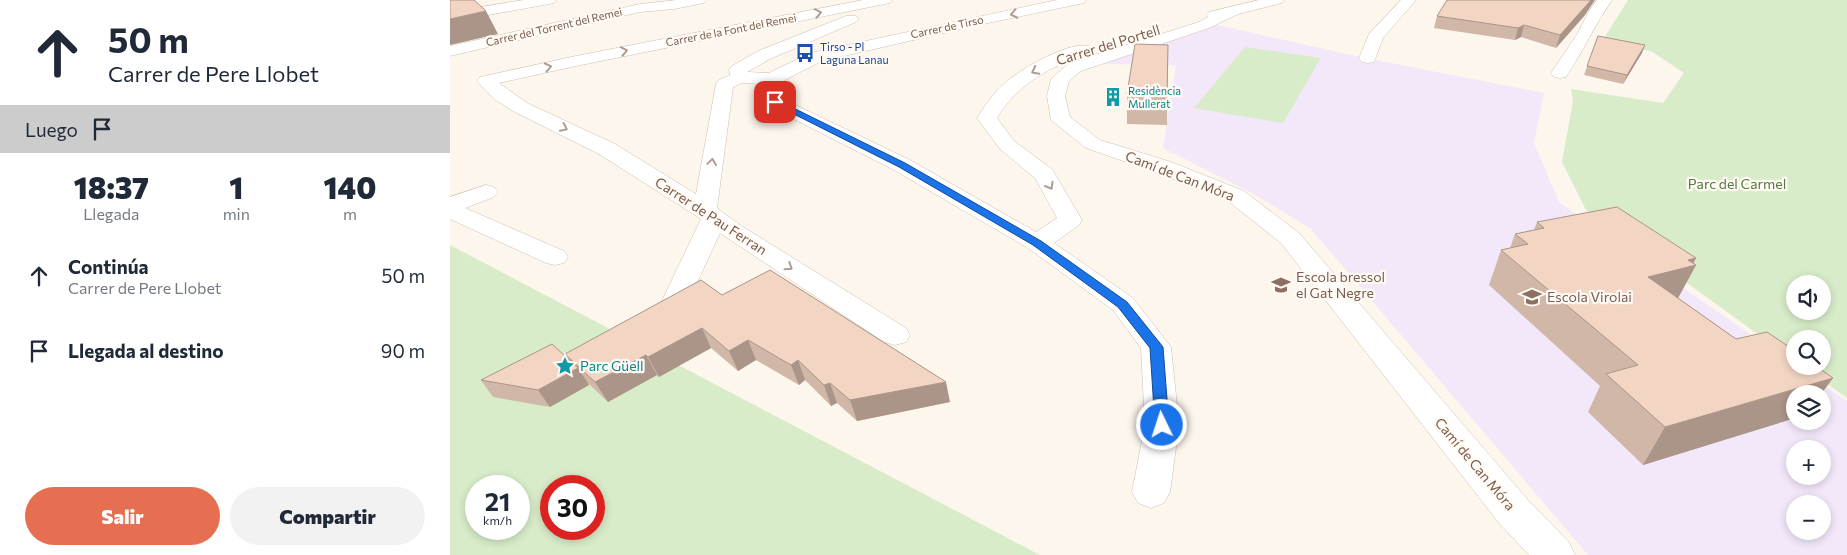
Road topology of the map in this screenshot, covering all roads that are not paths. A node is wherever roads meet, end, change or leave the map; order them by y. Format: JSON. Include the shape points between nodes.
{"nodes":[{"id":1,"x":549,"y":0,"type":"edge"},
{"id":2,"x":699,"y":0,"type":"edge"},
{"id":3,"x":885,"y":0,"type":"edge"},
{"id":4,"x":896,"y":0,"type":"edge"},
{"id":5,"x":1079,"y":0,"type":"edge"},
{"id":6,"x":1277,"y":0,"type":"edge"},
{"id":7,"x":1409,"y":0,"type":"edge"},
{"id":8,"x":1605,"y":0,"type":"edge"},
{"id":9,"x":657,"y":3,"type":"edge"},
{"id":10,"x":1232,"y":12,"type":"junction"},
{"id":11,"x":450,"y":17,"type":"edge"},
{"id":12,"x":587,"y":36,"type":"dead end"},
{"id":13,"x":450,"y":51,"type":"edge"},
{"id":14,"x":542,"y":53,"type":"dead end"},
{"id":15,"x":1368,"y":58,"type":"dead end"},
{"id":16,"x":1560,"y":74,"type":"dead end"},
{"id":17,"x":739,"y":77,"type":"junction"},
{"id":18,"x":772,"y":79,"type":"junction"},
{"id":19,"x":486,"y":81,"type":"junction"},
{"id":20,"x":486,"y":192,"type":"dead end"},
{"id":21,"x":450,"y":205,"type":"edge"},
{"id":22,"x":450,"y":210,"type":"edge"},
{"id":23,"x":710,"y":214,"type":"junction"},
{"id":24,"x":1037,"y":243,"type":"junction"},
{"id":25,"x":555,"y":257,"type":"dead end"},
{"id":26,"x":673,"y":307,"type":"edge"},
{"id":27,"x":895,"y":335,"type":"dead end"},
{"id":28,"x":1151,"y":492,"type":"dead end"},
{"id":29,"x":1556,"y":555,"type":"edge"}],
"edges":[{"from":1,"to":11,"type":"street"},
{"from":2,"to":9,"type":"street","name":"Carrer del Torrent del Remei"},
{"from":19,"to":3,"type":"street","name":"Carrer de la Font del Remei","one_way":true,"via":[[576,60]]},
{"from":4,"to":17,"type":"street","via":[[764,55],[738,70]]},
{"from":5,"to":18,"type":"street","name":"Carrer de Tirso","one_way":true,"via":[[816,57]]},
{"from":6,"to":10,"type":"street","name":"Carrer del Portell"},
{"from":7,"to":15,"type":"street","via":[[1375,37]]},
{"from":8,"to":16,"type":"street"},
{"from":9,"to":12,"type":"street","via":[[650,12]]},
{"from":9,"to":13,"type":"street","name":"Carrer del Torrent del Remei"},
{"from":10,"to":24,"type":"street","name":"Carrer del Portell","one_way":true,"via":[[1096,44],[1029,74],[1004,93],[987,118],[1007,145],[1044,174],[1070,220]]},
{"from":10,"to":29,"type":"street","name":"Camí de Can Móra","via":[[1204,25],[1075,67],[1060,79],[1056,96],[1061,120],[1093,144],[1163,166],[1236,196],[1290,238],[1514,511]]},
{"from":14,"to":19,"type":"street","via":[[515,63]]},
{"from":17,"to":18,"type":"street"},
{"from":23,"to":17,"type":"street","one_way":true,"via":[[722,95],[726,84]]},
{"from":18,"to":24,"type":"street","via":[[770,90],[775,102],[902,165]]},
{"from":19,"to":23,"type":"street","name":"Carrer de Pau Ferran","one_way":true,"via":[[520,107],[607,149]]},
{"from":20,"to":21,"type":"street"},
{"from":22,"to":25,"type":"street"},
{"from":23,"to":26,"type":"street"},
{"from":23,"to":27,"type":"street","name":"Carrer de Pau Ferran","one_way":true},
{"from":24,"to":28,"type":"street","via":[[1123,304],[1156,347],[1162,425]]}]}
